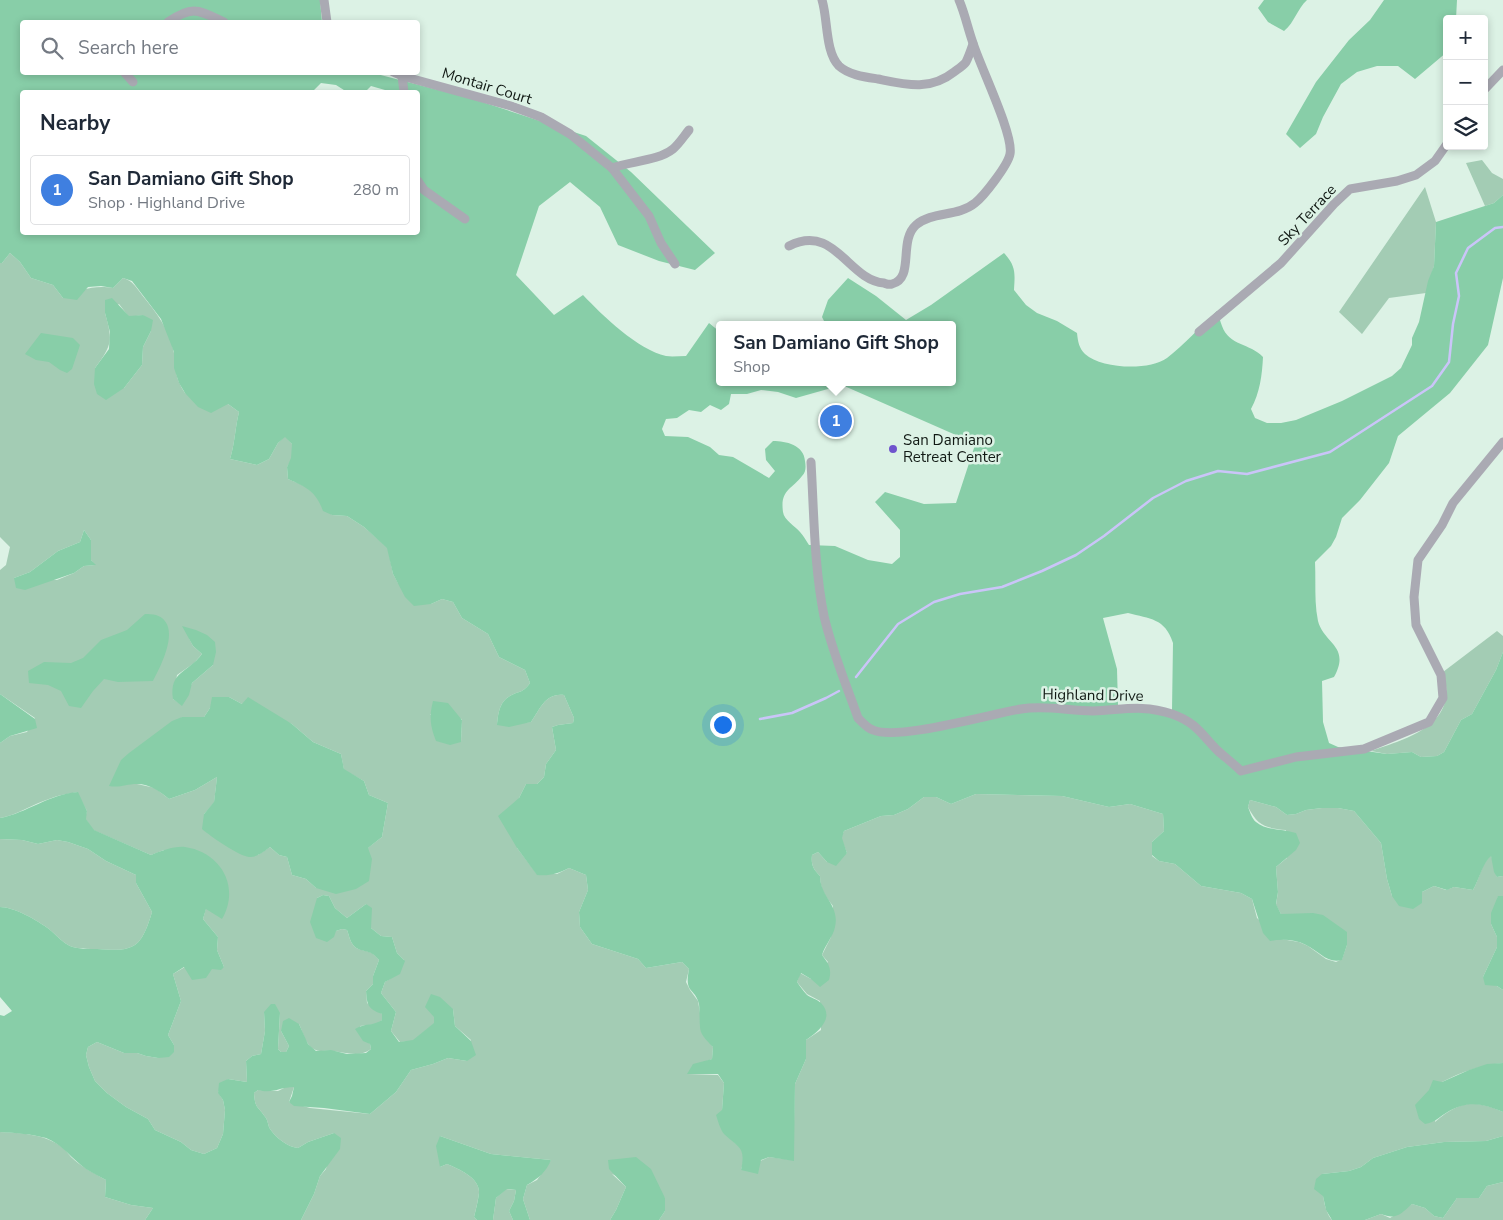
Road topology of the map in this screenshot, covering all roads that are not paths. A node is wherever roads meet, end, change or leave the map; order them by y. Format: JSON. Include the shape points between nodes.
{"nodes":[{"id":1,"x":324,"y":0,"type":"edge"},
{"id":2,"x":822,"y":0,"type":"edge"},
{"id":3,"x":959,"y":0,"type":"edge"},
{"id":4,"x":171,"y":20,"type":"edge"},
{"id":5,"x":220,"y":20,"type":"edge"},
{"id":6,"x":327,"y":20,"type":"edge"},
{"id":7,"x":973,"y":44,"type":"junction"},
{"id":8,"x":1503,"y":70,"type":"edge"},
{"id":9,"x":127,"y":75,"type":"edge"},
{"id":10,"x":402,"y":76,"type":"joint"},
{"id":11,"x":133,"y":82,"type":"dead end"},
{"id":12,"x":1488,"y":86,"type":"edge"},
{"id":13,"x":404,"y":90,"type":"edge"},
{"id":14,"x":689,"y":130,"type":"dead end"},
{"id":15,"x":1443,"y":150,"type":"edge"},
{"id":16,"x":612,"y":168,"type":"junction"},
{"id":17,"x":420,"y":184,"type":"edge"},
{"id":18,"x":465,"y":219,"type":"dead end"},
{"id":19,"x":789,"y":246,"type":"dead end"},
{"id":20,"x":675,"y":264,"type":"dead end"},
{"id":21,"x":1199,"y":332,"type":"dead end"},
{"id":22,"x":1503,"y":442,"type":"edge"},
{"id":23,"x":811,"y":462,"type":"dead end"}],
"edges":[{"from":1,"to":6,"type":"street"},
{"from":2,"to":7,"type":"street","via":[[831,55],[844,70],[858,75],[926,85],[944,80],[965,64]]},
{"from":3,"to":7,"type":"street"},
{"from":4,"to":5,"type":"street","via":[[194,10]]},
{"from":7,"to":19,"type":"street","via":[[1009,137],[1010,150],[1002,171],[976,202],[964,210],[927,219],[915,226],[908,236],[903,277],[892,284],[878,283],[826,244],[813,239]]},
{"from":8,"to":12,"type":"street"},
{"from":9,"to":11,"type":"street"},
{"from":10,"to":13,"type":"street"},
{"from":10,"to":16,"type":"street","name":"Montair Court","via":[[541,117],[570,134]]},
{"from":14,"to":16,"type":"street","via":[[678,145],[659,157]]},
{"from":15,"to":21,"type":"street","name":"Sky Terrace","via":[[1435,161],[1416,175],[1350,189],[1281,263]]},
{"from":16,"to":20,"type":"street","name":"Montair Court","via":[[649,216]]},
{"from":17,"to":18,"type":"street"},
{"from":22,"to":23,"type":"street","name":"Highland Drive","via":[[1453,503],[1418,560],[1414,597],[1416,625],[1441,675],[1443,698],[1430,722],[1364,749],[1296,757],[1241,770],[1197,726],[1145,708],[1093,711],[1042,707],[911,731],[892,733],[868,727],[858,718],[834,654],[824,615]]}]}
